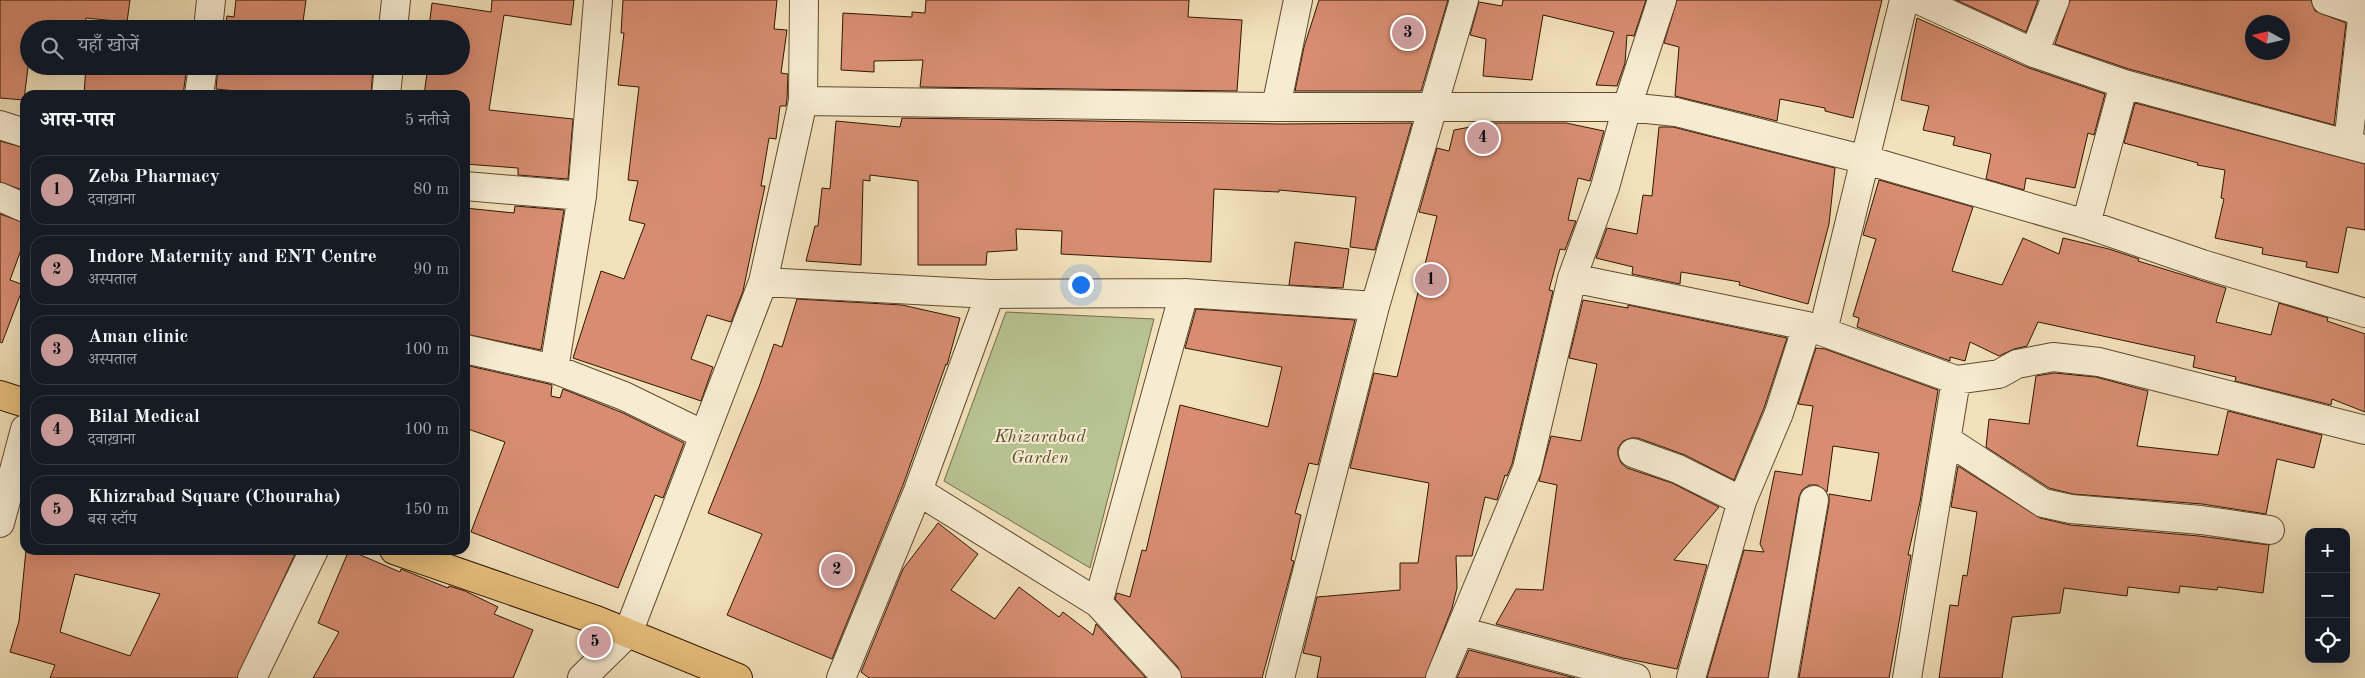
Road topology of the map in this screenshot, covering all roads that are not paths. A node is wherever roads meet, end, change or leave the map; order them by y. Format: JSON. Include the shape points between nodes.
{"nodes":[{"id":1,"x":211,"y":0,"type":"edge"},
{"id":2,"x":396,"y":0,"type":"edge"},
{"id":3,"x":598,"y":0,"type":"edge"},
{"id":4,"x":804,"y":0,"type":"edge"},
{"id":5,"x":1298,"y":0,"type":"edge"},
{"id":6,"x":1464,"y":0,"type":"edge"},
{"id":7,"x":1662,"y":0,"type":"edge"},
{"id":8,"x":1904,"y":0,"type":"edge"},
{"id":9,"x":1919,"y":0,"type":"edge"},
{"id":10,"x":2055,"y":0,"type":"edge"},
{"id":11,"x":2326,"y":0,"type":"edge"},
{"id":12,"x":2364,"y":0,"type":"edge"},
{"id":13,"x":2365,"y":13,"type":"edge"},
{"id":14,"x":209,"y":20,"type":"edge"},
{"id":15,"x":394,"y":20,"type":"edge"},
{"id":16,"x":2034,"y":52,"type":"junction"},
{"id":17,"x":201,"y":75,"type":"edge"},
{"id":18,"x":388,"y":75,"type":"edge"},
{"id":19,"x":2124,"y":84,"type":"junction"},
{"id":20,"x":200,"y":90,"type":"edge"},
{"id":21,"x":387,"y":90,"type":"edge"},
{"id":22,"x":803,"y":101,"type":"junction"},
{"id":23,"x":1435,"y":106,"type":"junction"},
{"id":24,"x":1276,"y":107,"type":"junction"},
{"id":25,"x":1627,"y":107,"type":"junction"},
{"id":26,"x":0,"y":125,"type":"edge"},
{"id":27,"x":20,"y":131,"type":"edge"},
{"id":28,"x":2356,"y":147,"type":"edge"},
{"id":29,"x":1866,"y":160,"type":"junction"},
{"id":30,"x":470,"y":186,"type":"edge"},
{"id":31,"x":582,"y":196,"type":"junction"},
{"id":32,"x":0,"y":197,"type":"edge"},
{"id":33,"x":20,"y":206,"type":"edge"},
{"id":34,"x":2086,"y":224,"type":"junction"},
{"id":35,"x":1572,"y":278,"type":"junction"},
{"id":36,"x":763,"y":282,"type":"junction"},
{"id":37,"x":1184,"y":293,"type":"junction"},
{"id":38,"x":990,"y":294,"type":"junction"},
{"id":39,"x":1375,"y":306,"type":"junction"},
{"id":40,"x":2365,"y":313,"type":"edge"},
{"id":41,"x":1815,"y":328,"type":"junction"},
{"id":42,"x":470,"y":349,"type":"edge"},
{"id":43,"x":554,"y":369,"type":"junction"},
{"id":44,"x":1956,"y":380,"type":"junction"},
{"id":45,"x":0,"y":395,"type":"edge"},
{"id":46,"x":20,"y":401,"type":"edge"},
{"id":47,"x":2365,"y":430,"type":"edge"},
{"id":48,"x":702,"y":434,"type":"junction"},
{"id":49,"x":1947,"y":440,"type":"junction"},
{"id":50,"x":20,"y":448,"type":"edge"},
{"id":51,"x":1633,"y":453,"type":"dead end"},
{"id":52,"x":918,"y":491,"type":"junction"},
{"id":53,"x":1814,"y":500,"type":"dead end"},
{"id":54,"x":1742,"y":501,"type":"junction"},
{"id":55,"x":0,"y":524,"type":"edge"},
{"id":56,"x":2270,"y":530,"type":"dead end"},
{"id":57,"x":312,"y":555,"type":"edge"},
{"id":58,"x":408,"y":555,"type":"edge"},
{"id":59,"x":1098,"y":603,"type":"junction"},
{"id":60,"x":1460,"y":631,"type":"junction"},
{"id":61,"x":628,"y":633,"type":"junction"},
{"id":62,"x":252,"y":678,"type":"edge"},
{"id":63,"x":582,"y":678,"type":"edge"},
{"id":64,"x":738,"y":678,"type":"edge"},
{"id":65,"x":841,"y":678,"type":"edge"},
{"id":66,"x":1167,"y":678,"type":"edge"},
{"id":67,"x":1280,"y":678,"type":"edge"},
{"id":68,"x":1440,"y":678,"type":"edge"},
{"id":69,"x":1636,"y":678,"type":"edge"},
{"id":70,"x":1691,"y":678,"type":"edge"},
{"id":71,"x":1782,"y":678,"type":"edge"},
{"id":72,"x":1907,"y":678,"type":"edge"}],
"edges":[{"from":1,"to":14,"type":"street"},
{"from":2,"to":15,"type":"street"},
{"from":3,"to":31,"type":"street"},
{"from":4,"to":22,"type":"street"},
{"from":5,"to":24,"type":"street"},
{"from":6,"to":23,"type":"street"},
{"from":7,"to":25,"type":"street"},
{"from":8,"to":29,"type":"street"},
{"from":9,"to":16,"type":"street"},
{"from":10,"to":16,"type":"street"},
{"from":11,"to":13,"type":"street"},
{"from":12,"to":13,"type":"street"},
{"from":13,"to":28,"type":"street"},
{"from":16,"to":19,"type":"street"},
{"from":17,"to":20,"type":"street"},
{"from":18,"to":21,"type":"street"},
{"from":19,"to":28,"type":"street"},
{"from":19,"to":34,"type":"street"},
{"from":22,"to":24,"type":"street"},
{"from":22,"to":36,"type":"street"},
{"from":23,"to":24,"type":"street"},
{"from":23,"to":25,"type":"street"},
{"from":23,"to":39,"type":"street"},
{"from":25,"to":29,"type":"street","via":[[1676,112]]},
{"from":25,"to":35,"type":"street","via":[[1605,187]]},
{"from":26,"to":27,"type":"street"},
{"from":29,"to":34,"type":"street"},
{"from":29,"to":41,"type":"street"},
{"from":30,"to":31,"type":"street"},
{"from":31,"to":43,"type":"street"},
{"from":32,"to":33,"type":"street"},
{"from":34,"to":40,"type":"street","via":[[2202,264]]},
{"from":35,"to":41,"type":"street"},
{"from":35,"to":60,"type":"street","via":[[1527,469]]},
{"from":36,"to":38,"type":"street"},
{"from":36,"to":48,"type":"street"},
{"from":37,"to":38,"type":"street"},
{"from":37,"to":39,"type":"street"},
{"from":37,"to":59,"type":"street"},
{"from":38,"to":52,"type":"street"},
{"from":39,"to":67,"type":"street"},
{"from":41,"to":44,"type":"street"},
{"from":41,"to":54,"type":"street"},
{"from":42,"to":43,"type":"street"},
{"from":43,"to":48,"type":"street","via":[[624,396]]},
{"from":44,"to":47,"type":"street","via":[[1998,374],[2017,364],[2053,357],[2099,362]]},
{"from":44,"to":49,"type":"street"},
{"from":45,"to":46,"type":"main road"},
{"from":48,"to":61,"type":"street"},
{"from":49,"to":56,"type":"street","via":[[2043,503],[2071,509],[2201,520]]},
{"from":49,"to":72,"type":"street"},
{"from":50,"to":55,"type":"street"},
{"from":51,"to":54,"type":"street","via":[[1678,469]]},
{"from":52,"to":59,"type":"street"},
{"from":52,"to":65,"type":"street"},
{"from":53,"to":71,"type":"street"},
{"from":54,"to":70,"type":"street"},
{"from":57,"to":62,"type":"street"},
{"from":58,"to":61,"type":"main road"},
{"from":59,"to":66,"type":"street"},
{"from":60,"to":68,"type":"street"},
{"from":60,"to":69,"type":"street"},
{"from":61,"to":63,"type":"street"},
{"from":61,"to":64,"type":"main road"}]}
